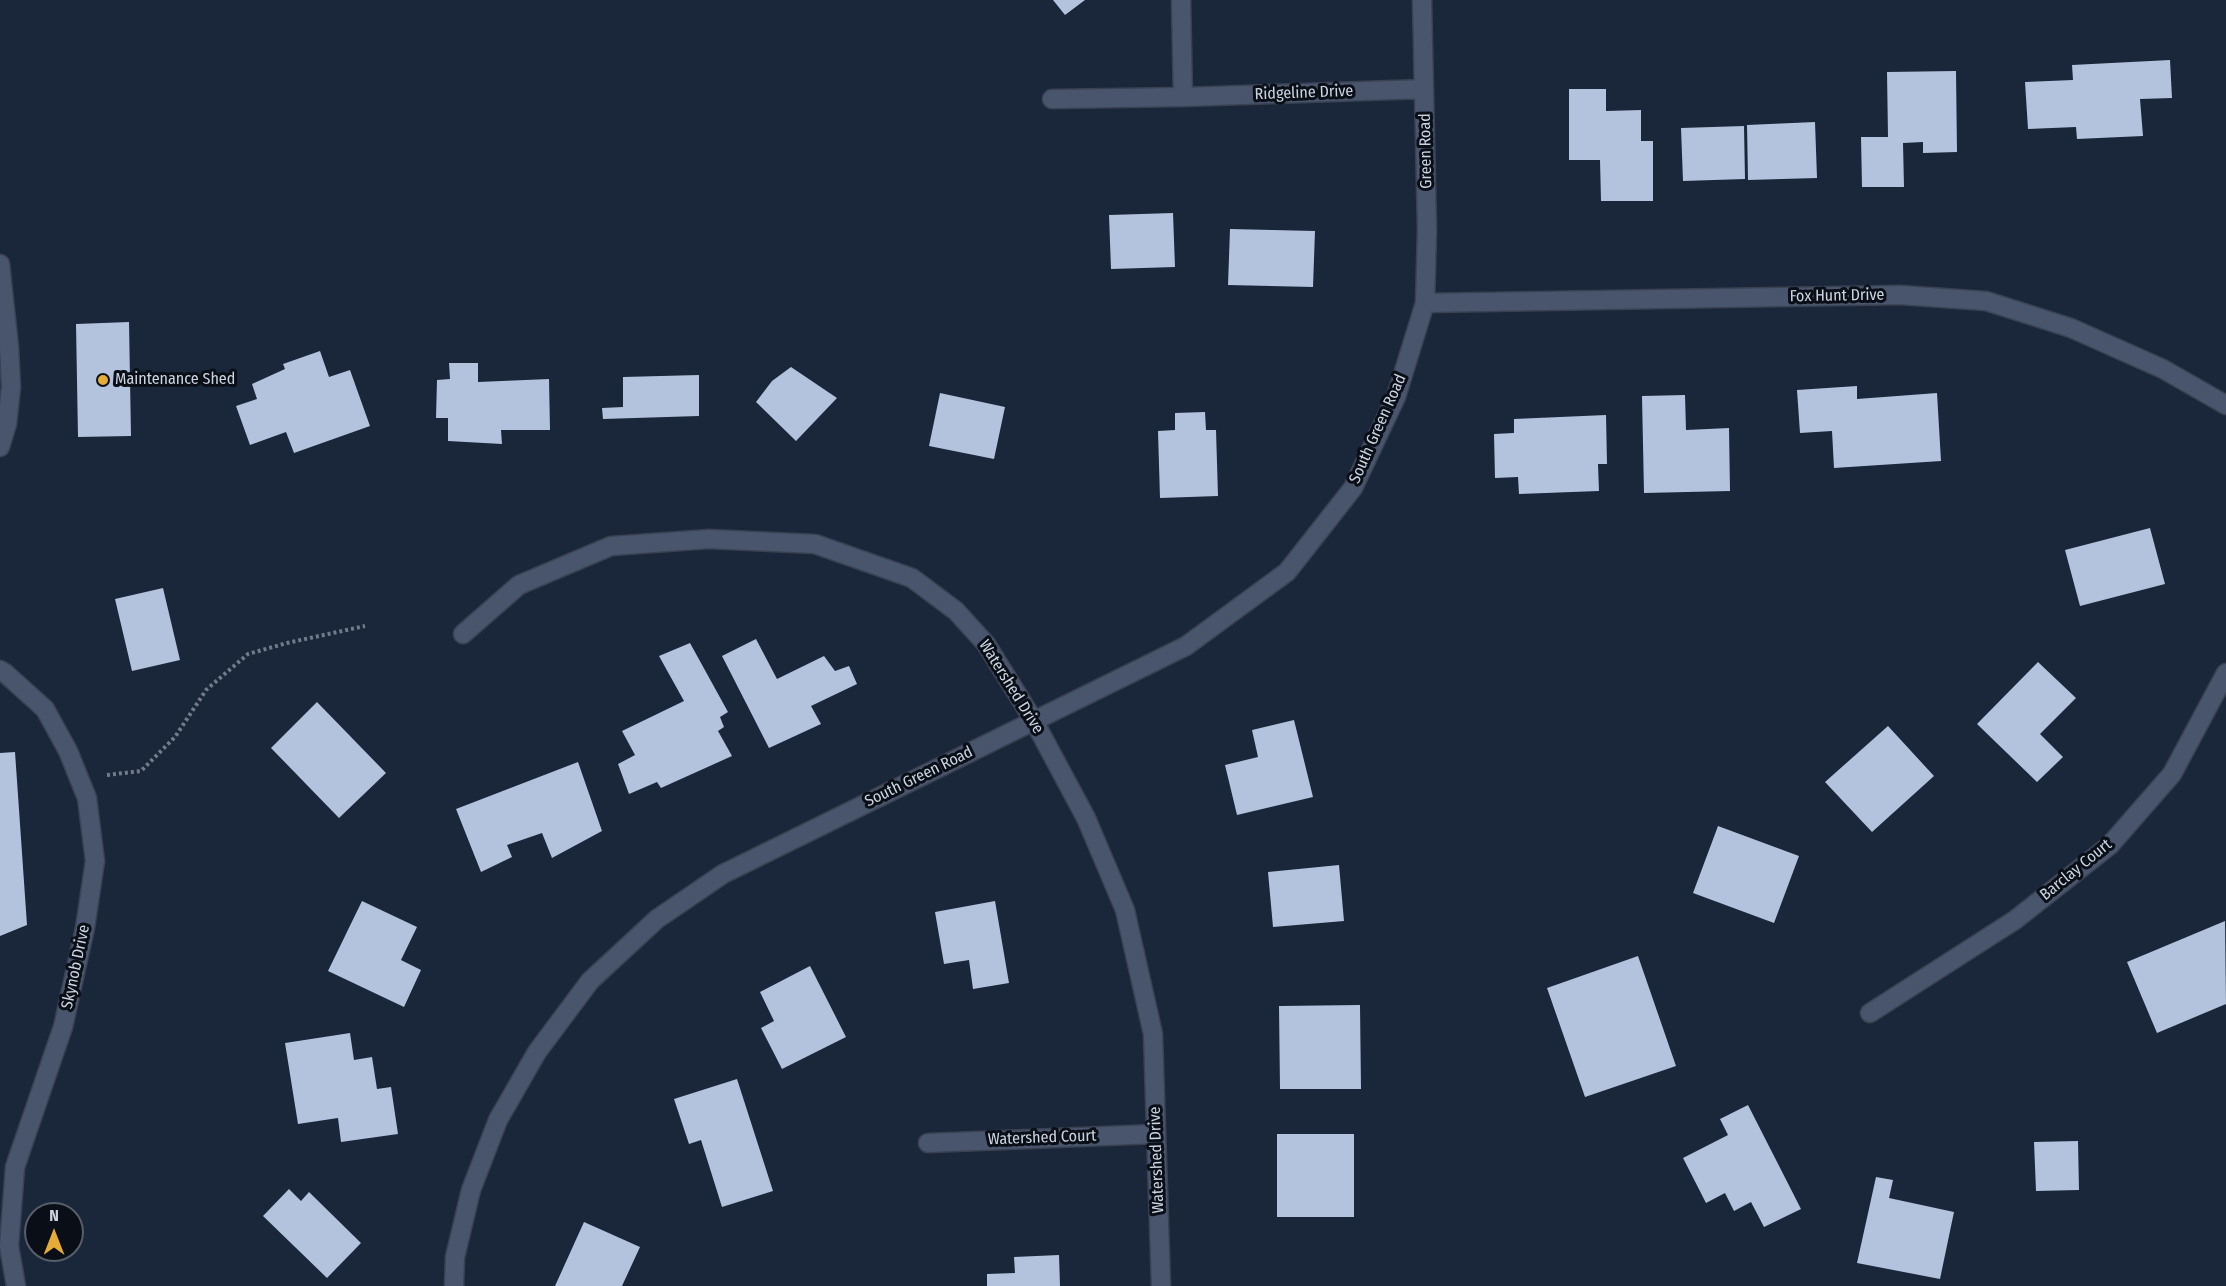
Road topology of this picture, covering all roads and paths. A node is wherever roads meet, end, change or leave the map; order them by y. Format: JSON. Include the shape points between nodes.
{"nodes":[{"id":1,"x":1181,"y":0,"type":"edge"},
{"id":2,"x":1422,"y":0,"type":"edge"},
{"id":3,"x":1424,"y":89,"type":"junction"},
{"id":4,"x":1183,"y":97,"type":"junction"},
{"id":5,"x":1052,"y":99,"type":"dead end"},
{"id":6,"x":0,"y":264,"type":"edge"},
{"id":7,"x":1425,"y":303,"type":"junction"},
{"id":8,"x":2226,"y":405,"type":"edge"},
{"id":9,"x":0,"y":447,"type":"edge"},
{"id":10,"x":365,"y":626,"type":"dead end"},
{"id":11,"x":463,"y":634,"type":"dead end"},
{"id":12,"x":0,"y":670,"type":"edge"},
{"id":13,"x":2226,"y":673,"type":"edge"},
{"id":14,"x":1034,"y":721,"type":"junction"},
{"id":15,"x":79,"y":779,"type":"junction"},
{"id":16,"x":1870,"y":1013,"type":"dead end"},
{"id":17,"x":1156,"y":1134,"type":"junction"},
{"id":18,"x":928,"y":1143,"type":"dead end"},
{"id":19,"x":16,"y":1286,"type":"edge"},
{"id":20,"x":454,"y":1286,"type":"edge"},
{"id":21,"x":1161,"y":1286,"type":"edge"}],
"edges":[{"from":1,"to":4,"type":"street"},
{"from":2,"to":3,"type":"street","name":"Green Road"},
{"from":3,"to":4,"type":"street","name":"Ridgeline Drive"},
{"from":3,"to":7,"type":"street","name":"Green Road"},
{"from":4,"to":5,"type":"street","name":"Ridgeline Drive"},
{"from":6,"to":9,"type":"street","via":[[11,387]]},
{"from":7,"to":8,"type":"street","name":"Fox Hunt Drive","via":[[1900,295],[1986,301],[2071,328],[2163,369]]},
{"from":7,"to":14,"type":"street","name":"South Green Road","via":[[1396,397],[1353,488],[1287,572],[1186,646]]},
{"from":10,"to":15,"type":"path","via":[[248,654],[206,690],[176,737],[141,771]]},
{"from":11,"to":14,"type":"street","name":"Watershed Drive","via":[[519,585],[611,546],[709,539],[815,544],[912,578],[956,611],[986,644]]},
{"from":12,"to":15,"type":"street","name":"Skynob Drive","via":[[45,709]]},
{"from":13,"to":16,"type":"street","name":"Barclay Court","via":[[2172,774],[2110,845],[2014,920]]},
{"from":14,"to":17,"type":"street","name":"Watershed Drive","via":[[1086,818],[1125,910],[1153,1035]]},
{"from":14,"to":20,"type":"street","name":"South Green Road","via":[[723,874],[657,919],[590,981],[537,1052],[498,1120],[471,1190],[455,1257]]},
{"from":15,"to":19,"type":"street","name":"Skynob Drive","via":[[87,798],[94,861],[85,928],[63,1027],[15,1167],[9,1246]]},
{"from":17,"to":18,"type":"street","name":"Watershed Court"},
{"from":17,"to":21,"type":"street","name":"Watershed Drive"}]}
